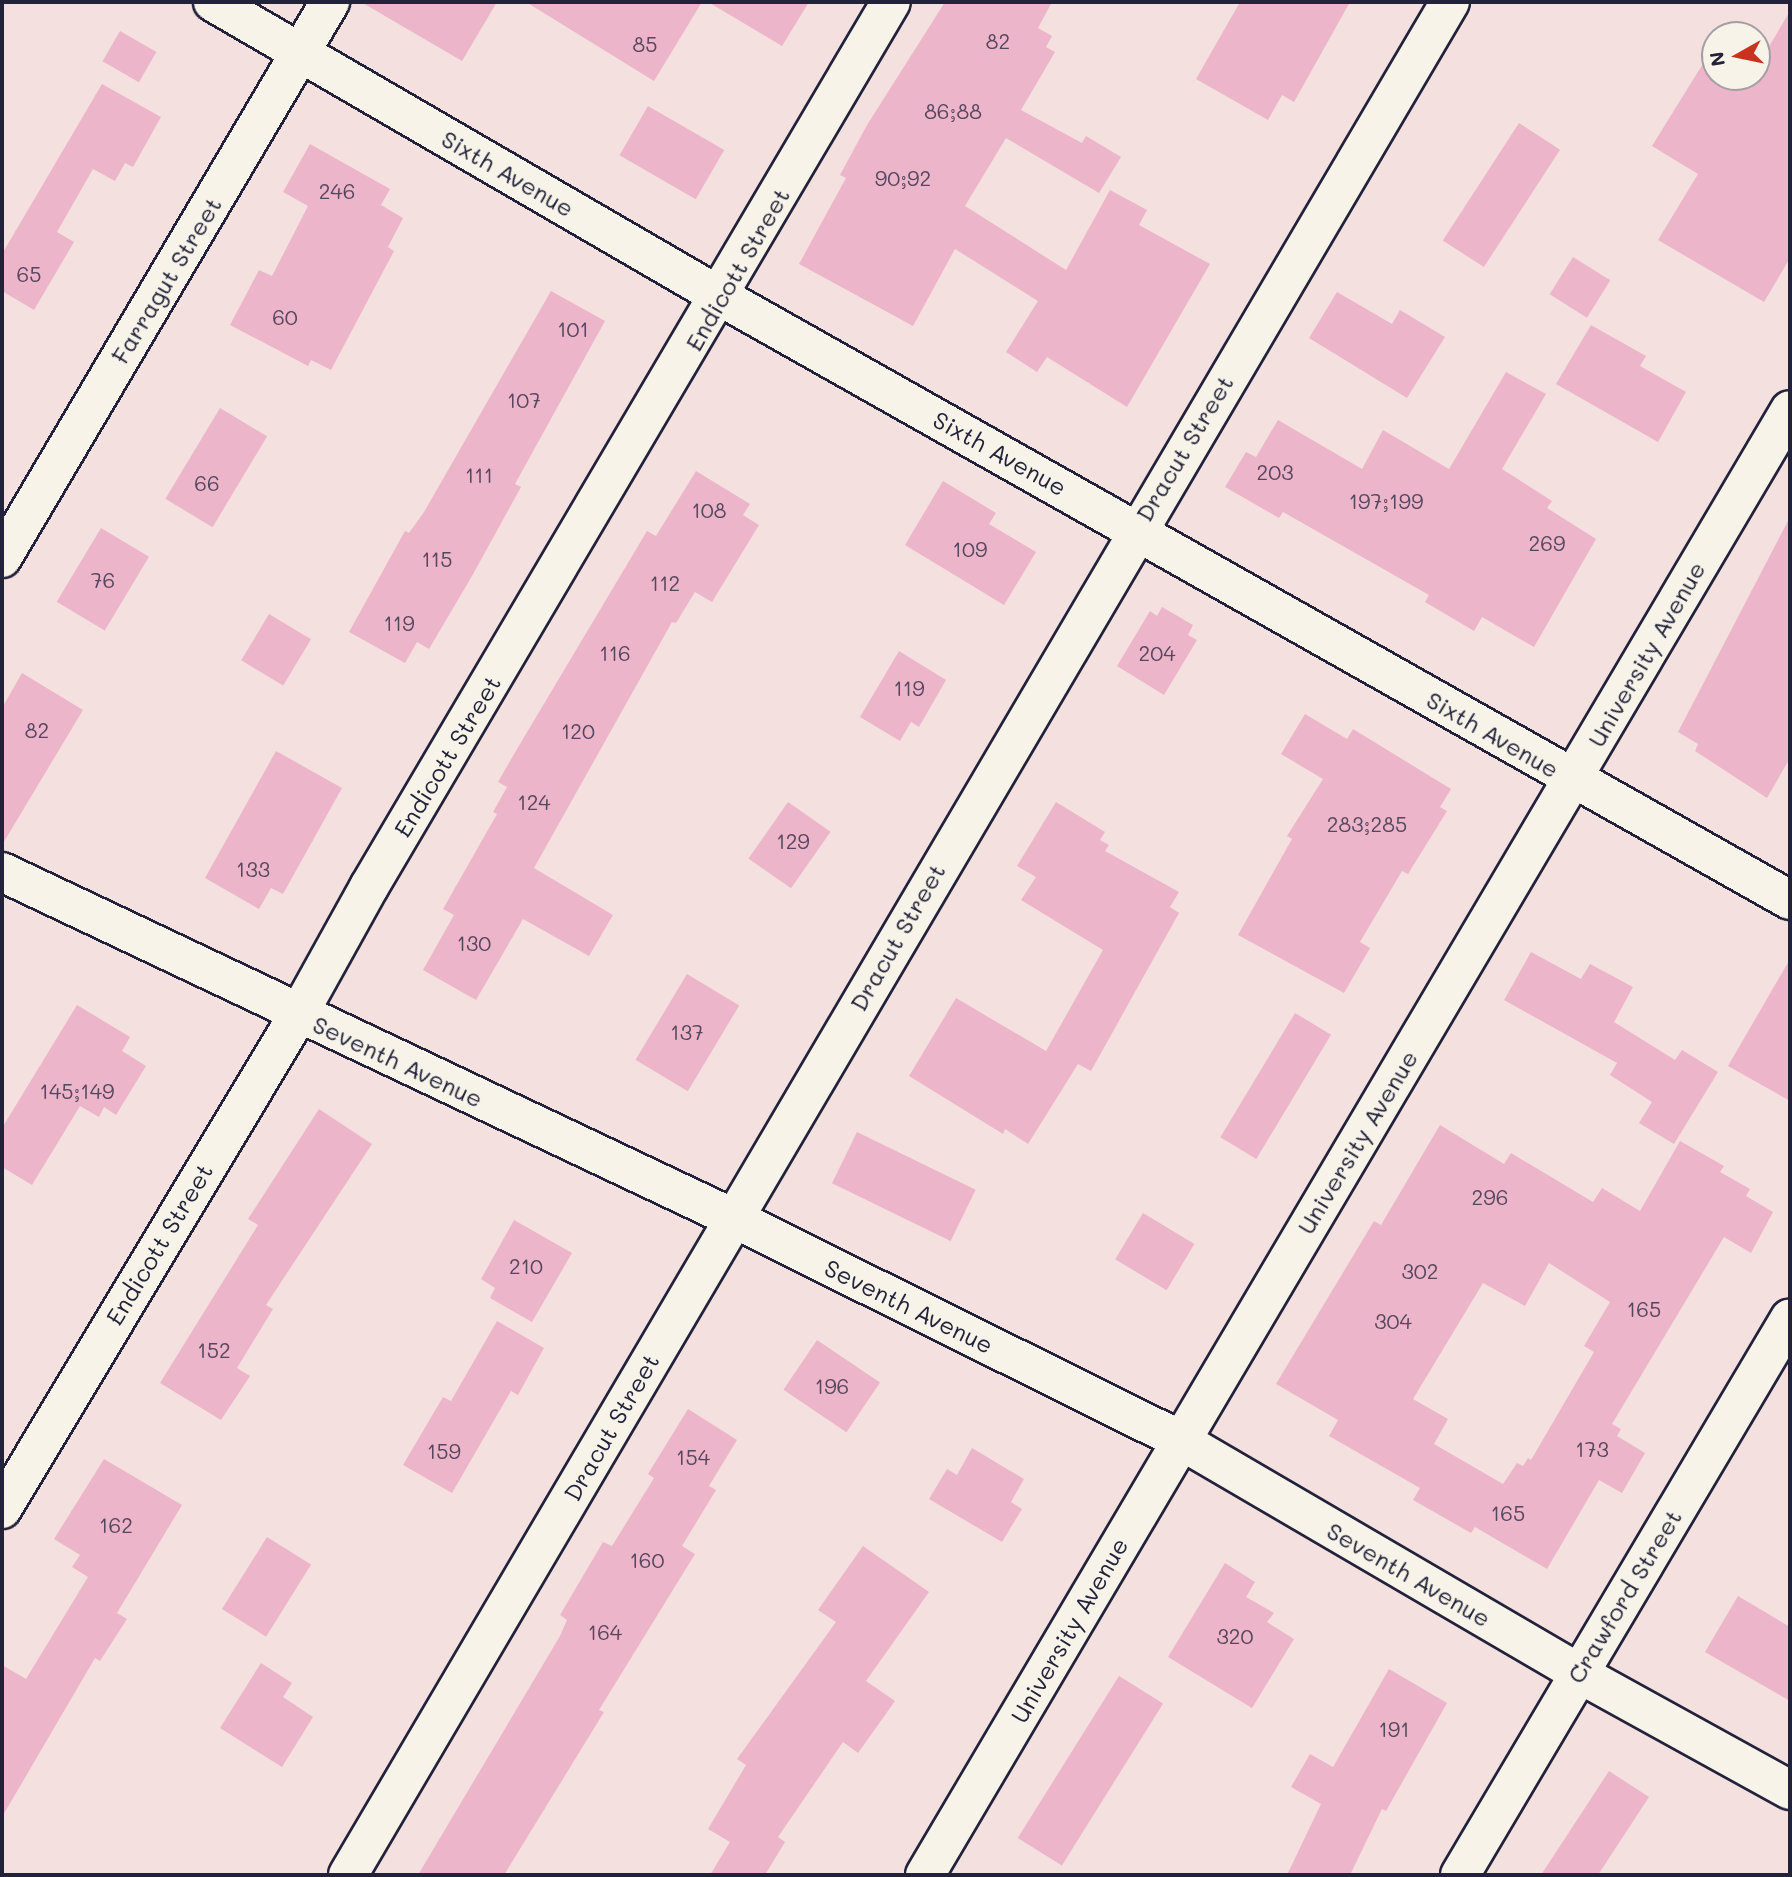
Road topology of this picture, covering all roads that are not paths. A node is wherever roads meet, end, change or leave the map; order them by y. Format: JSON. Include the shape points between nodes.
{"nodes":[{"id":1,"x":214,"y":2,"type":"edge"},
{"id":2,"x":330,"y":2,"type":"edge"},
{"id":3,"x":891,"y":2,"type":"edge"},
{"id":4,"x":1450,"y":2,"type":"edge"},
{"id":5,"x":300,"y":52,"type":"junction"},
{"id":6,"x":721,"y":297,"type":"junction"},
{"id":7,"x":1790,"y":410,"type":"edge"},
{"id":8,"x":1136,"y":529,"type":"junction"},
{"id":9,"x":2,"y":558,"type":"edge"},
{"id":10,"x":1572,"y":780,"type":"junction"},
{"id":11,"x":2,"y":872,"type":"edge"},
{"id":12,"x":1790,"y":900,"type":"edge"},
{"id":13,"x":298,"y":1015,"type":"junction"},
{"id":14,"x":733,"y":1218,"type":"junction"},
{"id":15,"x":1790,"y":1318,"type":"edge"},
{"id":16,"x":1180,"y":1440,"type":"junction"},
{"id":17,"x":2,"y":1509,"type":"edge"},
{"id":18,"x":1578,"y":1673,"type":"junction"},
{"id":19,"x":1790,"y":1790,"type":"edge"},
{"id":20,"x":348,"y":1875,"type":"edge"},
{"id":21,"x":925,"y":1875,"type":"edge"},
{"id":22,"x":1460,"y":1875,"type":"edge"}],
"edges":[{"from":1,"to":5,"type":"street","name":"Sixth Avenue"},
{"from":2,"to":5,"type":"street","name":"Farragut Street"},
{"from":3,"to":6,"type":"street","name":"Endicott Street"},
{"from":4,"to":8,"type":"street","name":"Dracut Street"},
{"from":5,"to":6,"type":"street","name":"Sixth Avenue"},
{"from":5,"to":9,"type":"street","name":"Farragut Street"},
{"from":6,"to":8,"type":"street","name":"Sixth Avenue"},
{"from":6,"to":13,"type":"street","name":"Endicott Street","via":[[369,887]]},
{"from":7,"to":10,"type":"street","name":"University Avenue"},
{"from":8,"to":10,"type":"street","name":"Sixth Avenue"},
{"from":8,"to":14,"type":"street","name":"Dracut Street"},
{"from":10,"to":12,"type":"street","name":"Sixth Avenue"},
{"from":10,"to":16,"type":"street","name":"University Avenue"},
{"from":11,"to":13,"type":"street","name":"Seventh Avenue"},
{"from":13,"to":14,"type":"street","name":"Seventh Avenue"},
{"from":13,"to":17,"type":"street","name":"Endicott Street"},
{"from":14,"to":16,"type":"street","name":"Seventh Avenue"},
{"from":14,"to":20,"type":"street","name":"Dracut Street"},
{"from":15,"to":18,"type":"street","name":"Crawford Street"},
{"from":16,"to":18,"type":"street","name":"Seventh Avenue"},
{"from":16,"to":21,"type":"street","name":"University Avenue"},
{"from":18,"to":19,"type":"street","name":"Seventh Avenue"},
{"from":18,"to":22,"type":"street","name":"Crawford Street"}]}
